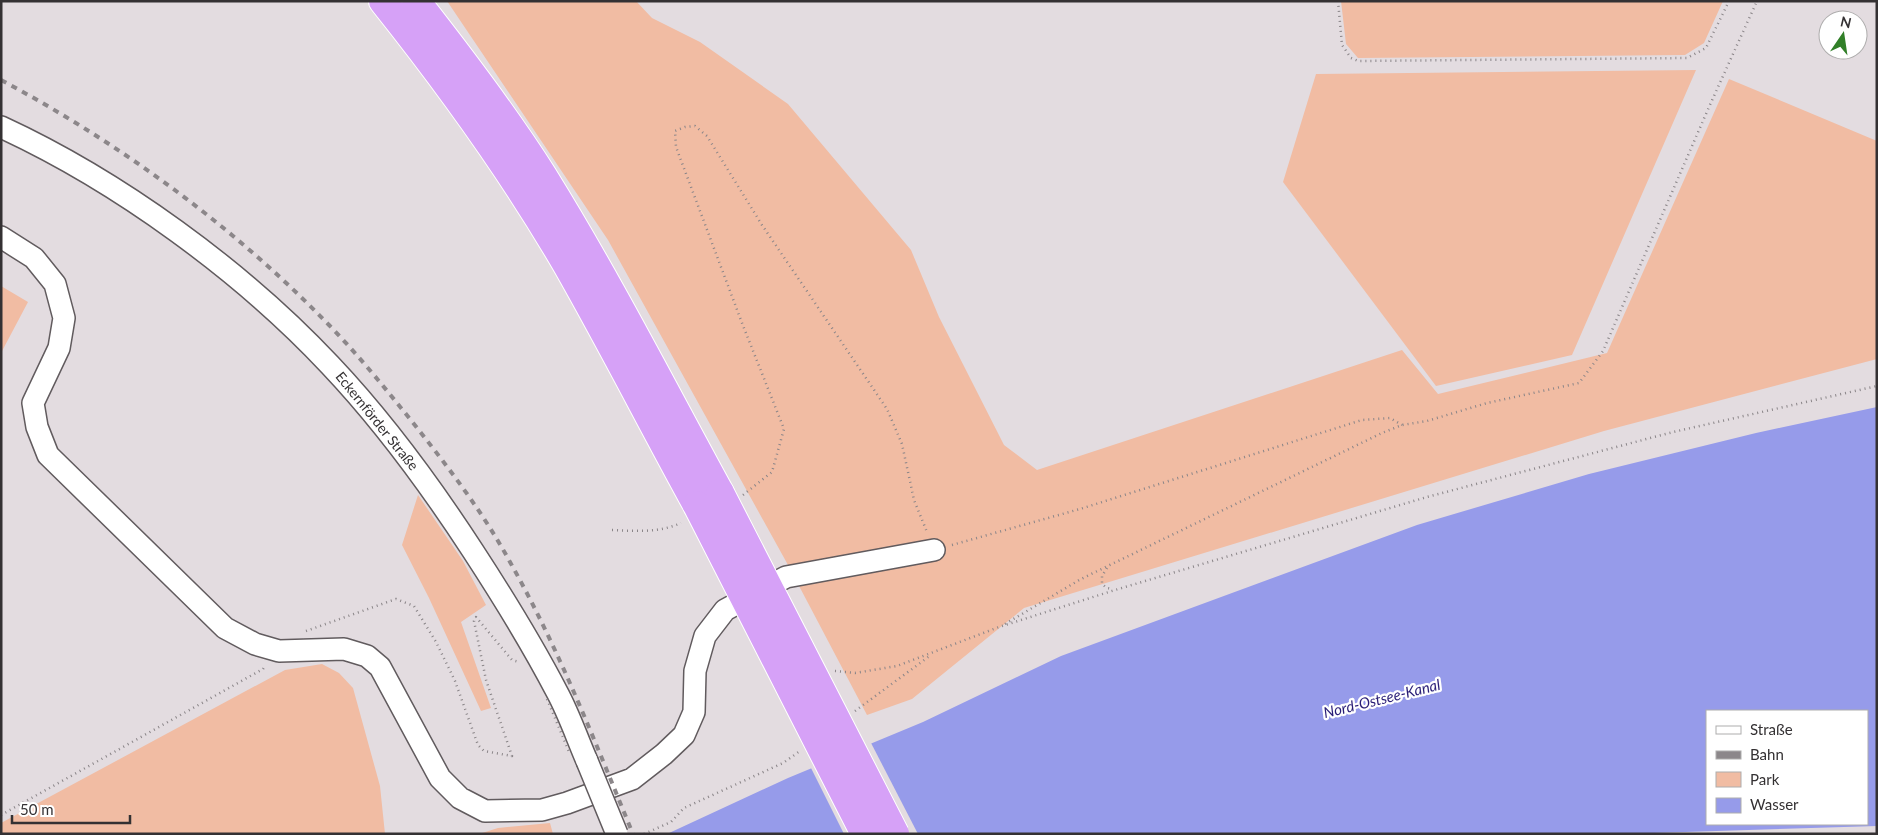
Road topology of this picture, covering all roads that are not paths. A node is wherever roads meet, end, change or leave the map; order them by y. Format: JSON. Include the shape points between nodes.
{"nodes":[{"id":1,"x":383,"y":1,"type":"edge"},
{"id":2,"x":416,"y":1,"type":"edge"},
{"id":3,"x":5,"y":129,"type":"edge"},
{"id":4,"x":1,"y":237,"type":"edge"},
{"id":5,"x":710,"y":504,"type":"junction"},
{"id":6,"x":934,"y":550,"type":"road end"},
{"id":7,"x":617,"y":834,"type":"edge"},
{"id":8,"x":865,"y":834,"type":"edge"},
{"id":9,"x":895,"y":834,"type":"edge"}],
"edges":[{"from":1,"to":5,"type":"highway","via":[[504,165]]},
{"from":2,"to":5,"type":"highway","via":[[542,174],[587,250]]},
{"from":3,"to":7,"type":"street","name":"Eckernförder Straße","bridge":true,"via":[[114,189],[213,259],[330,364],[372,412],[442,504],[540,659]]},
{"from":4,"to":6,"type":"street","via":[[34,258],[55,284],[64,318],[59,348],[33,403],[37,427],[48,455],[225,628],[255,644],[279,651],[344,648],[367,656],[380,667],[440,778],[460,798],[484,811],[542,810],[567,803],[632,779],[664,754],[684,735],[694,712],[695,671],[705,636],[725,610],[786,578]]},
{"from":5,"to":8,"type":"highway","bridge":true},
{"from":5,"to":9,"type":"highway","bridge":true}]}
